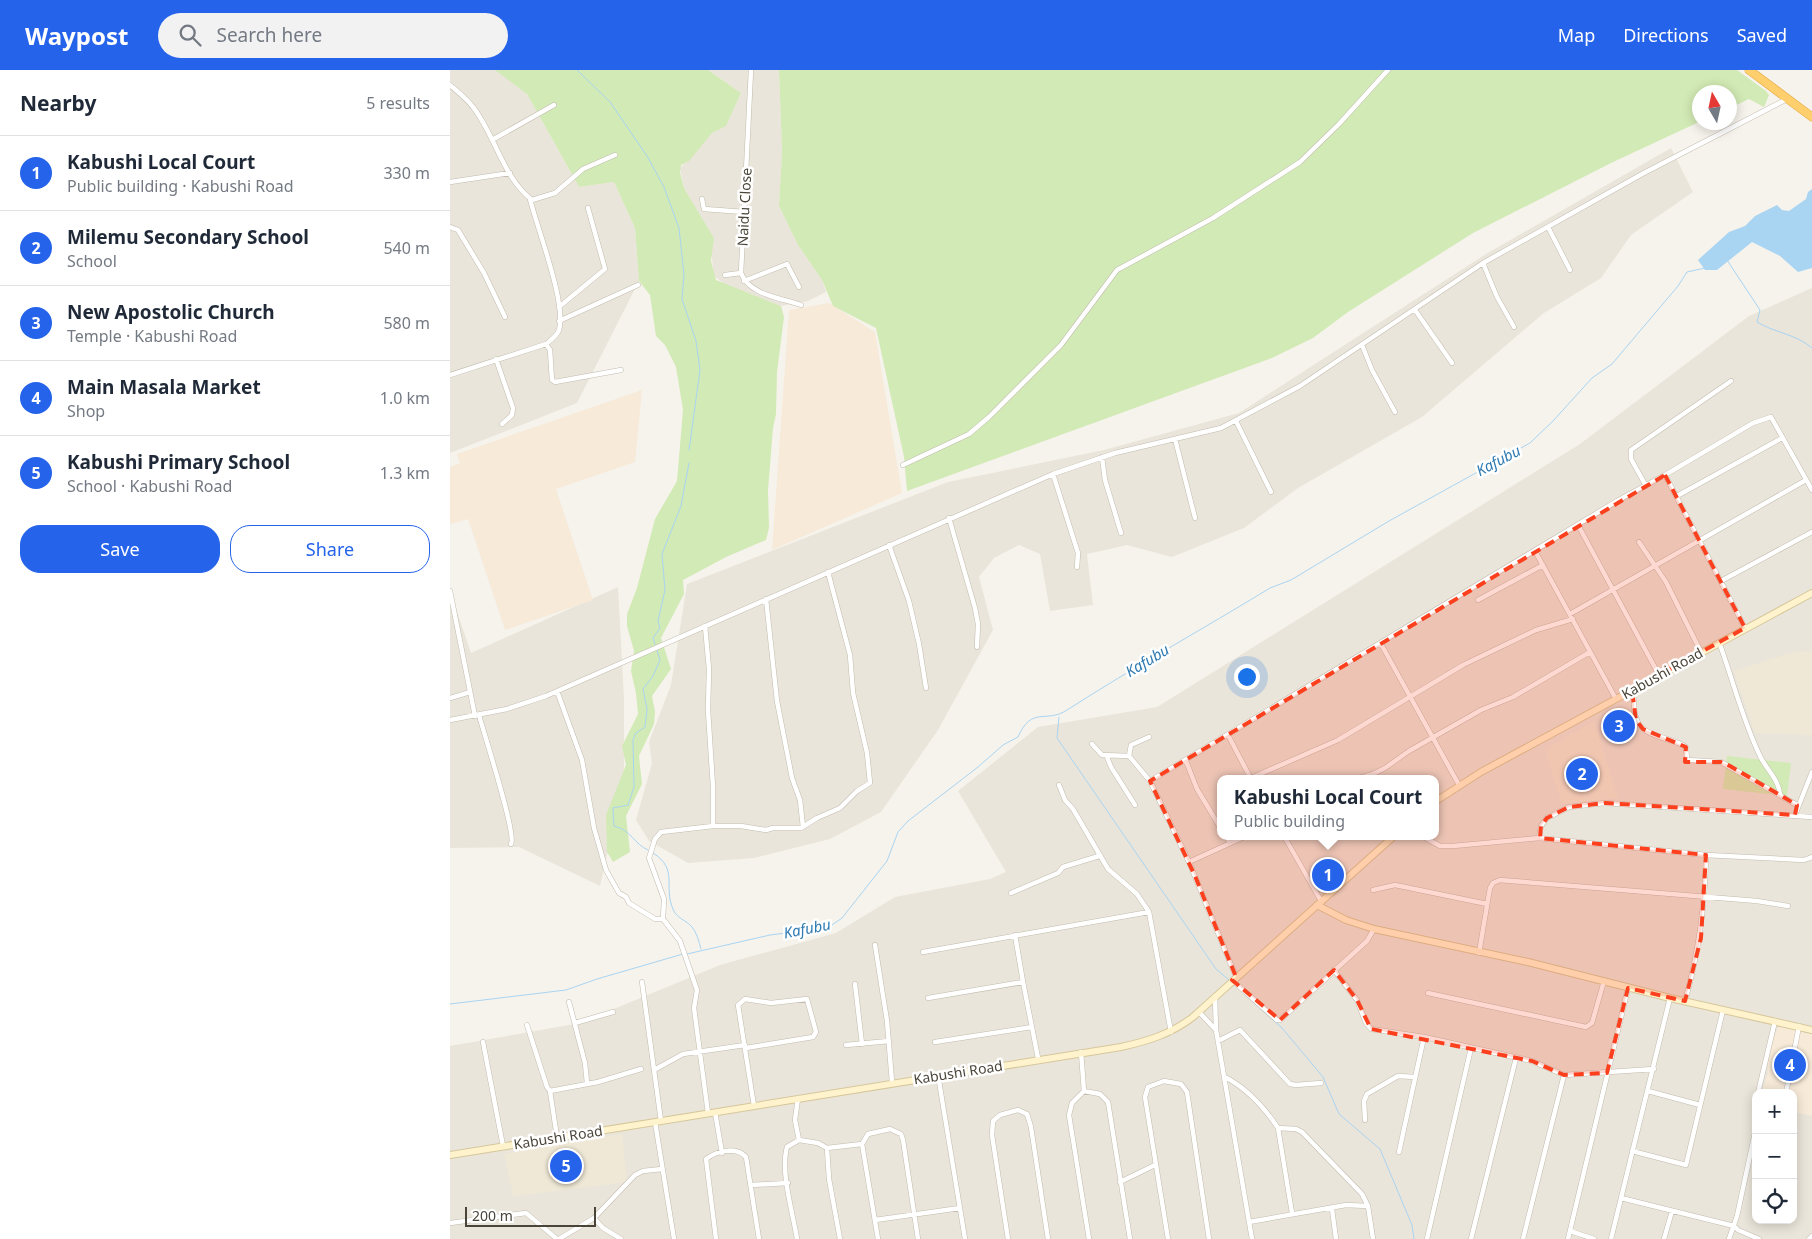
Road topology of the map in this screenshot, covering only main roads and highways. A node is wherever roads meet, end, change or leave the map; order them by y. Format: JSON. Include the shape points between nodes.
{"nodes":[{"id":1,"x":1749,"y":70,"type":"edge"},
{"id":2,"x":1760,"y":73,"type":"edge"},
{"id":3,"x":1812,"y":117,"type":"edge"},
{"id":4,"x":1812,"y":592,"type":"edge"},
{"id":5,"x":1439,"y":799,"type":"edge"},
{"id":6,"x":1390,"y":840,"type":"edge"},
{"id":7,"x":1319,"y":903,"type":"junction"},
{"id":8,"x":1812,"y":1030,"type":"edge"},
{"id":9,"x":450,"y":1155,"type":"edge"}],
"edges":[{"from":1,"to":2,"type":"highway"},
{"from":2,"to":3,"type":"highway"},
{"from":4,"to":5,"type":"main road","name":"Kabushi Road"},
{"from":6,"to":7,"type":"main road","name":"Kabushi Road"},
{"from":7,"to":8,"type":"main road","via":[[1346,920],[1374,929]]},
{"from":7,"to":9,"type":"main road","name":"Kabushi Road","via":[[1199,1012],[1171,1032],[1140,1042]]}]}
